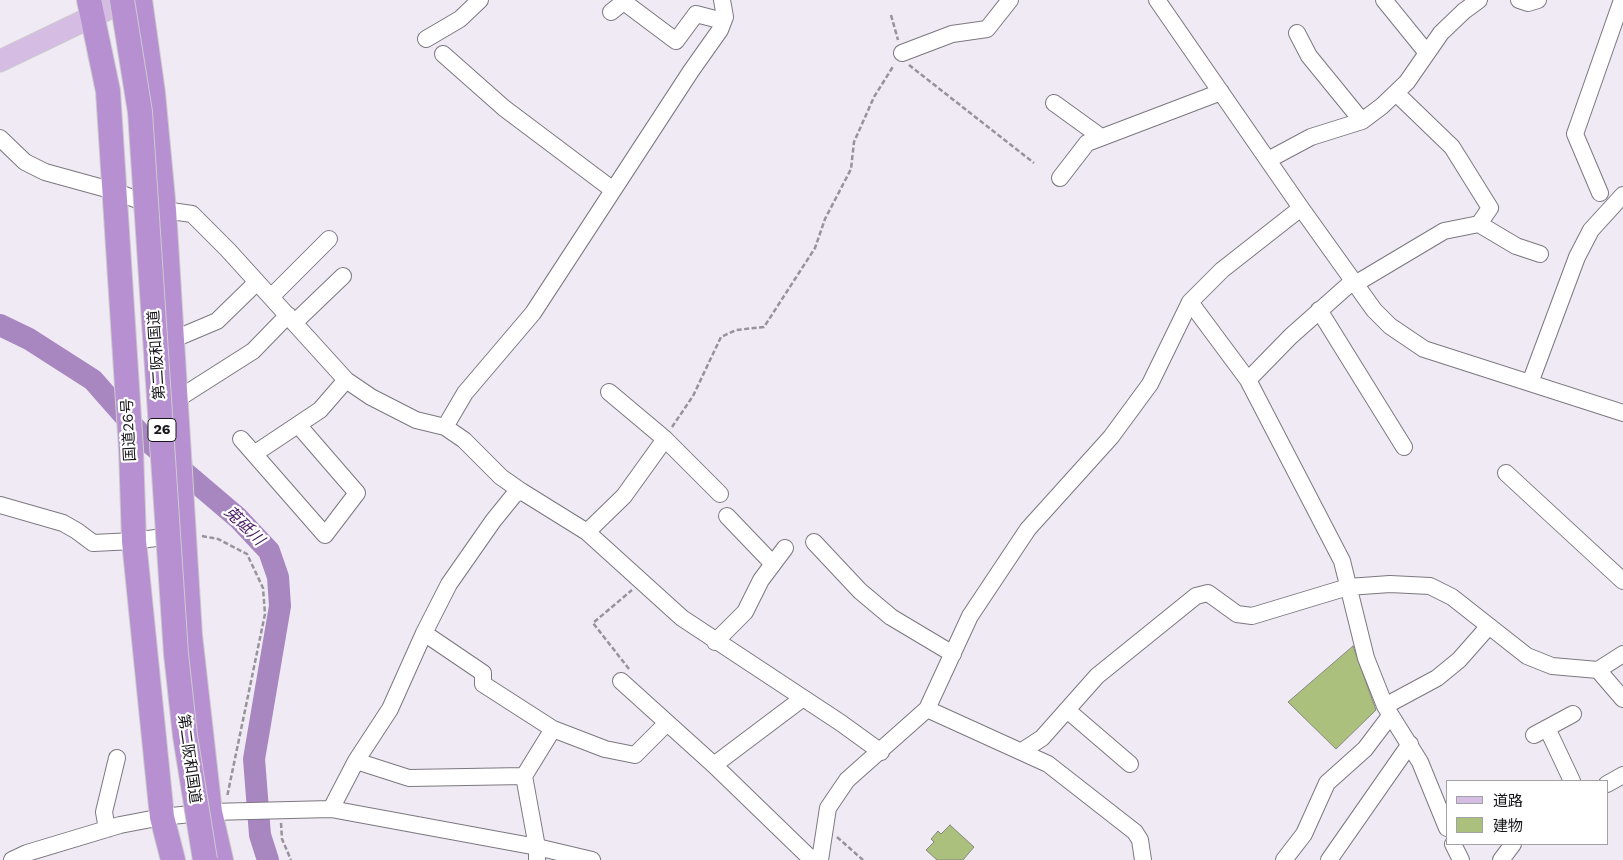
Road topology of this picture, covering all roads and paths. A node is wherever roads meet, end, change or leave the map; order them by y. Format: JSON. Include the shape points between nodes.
{"nodes":[{"id":1,"x":122,"y":0,"type":"edge"},
{"id":2,"x":127,"y":0,"type":"edge"},
{"id":3,"x":140,"y":0,"type":"edge"},
{"id":4,"x":480,"y":0,"type":"edge"},
{"id":5,"x":722,"y":0,"type":"edge"},
{"id":6,"x":1010,"y":0,"type":"edge"},
{"id":7,"x":1157,"y":0,"type":"edge"},
{"id":8,"x":1384,"y":0,"type":"edge"},
{"id":9,"x":1479,"y":0,"type":"edge"},
{"id":10,"x":1519,"y":0,"type":"edge"},
{"id":11,"x":1538,"y":0,"type":"edge"},
{"id":12,"x":1622,"y":0,"type":"edge"},
{"id":13,"x":625,"y":1,"type":"edge"},
{"id":14,"x":90,"y":9,"type":"edge"},
{"id":15,"x":610,"y":12,"type":"dead end"},
{"id":16,"x":891,"y":15,"type":"dead end"},
{"id":17,"x":723,"y":20,"type":"junction"},
{"id":18,"x":1297,"y":33,"type":"dead end"},
{"id":19,"x":426,"y":39,"type":"dead end"},
{"id":20,"x":902,"y":53,"type":"junction"},
{"id":21,"x":1427,"y":53,"type":"junction"},
{"id":22,"x":443,"y":54,"type":"dead end"},
{"id":23,"x":0,"y":60,"type":"edge"},
{"id":24,"x":1221,"y":92,"type":"junction"},
{"id":25,"x":1396,"y":93,"type":"junction"},
{"id":26,"x":1054,"y":103,"type":"dead end"},
{"id":27,"x":1362,"y":121,"type":"junction"},
{"id":28,"x":1101,"y":137,"type":"junction"},
{"id":29,"x":0,"y":138,"type":"edge"},
{"id":30,"x":1268,"y":160,"type":"junction"},
{"id":31,"x":1034,"y":163,"type":"dead end"},
{"id":32,"x":1060,"y":178,"type":"dead end"},
{"id":33,"x":613,"y":190,"type":"junction"},
{"id":34,"x":114,"y":191,"type":"junction"},
{"id":35,"x":1600,"y":193,"type":"dead end"},
{"id":36,"x":1623,"y":195,"type":"edge"},
{"id":37,"x":1301,"y":208,"type":"junction"},
{"id":38,"x":164,"y":210,"type":"junction"},
{"id":39,"x":1479,"y":224,"type":"junction"},
{"id":40,"x":329,"y":239,"type":"dead end"},
{"id":41,"x":1540,"y":254,"type":"dead end"},
{"id":42,"x":343,"y":276,"type":"dead end"},
{"id":43,"x":257,"y":282,"type":"junction"},
{"id":44,"x":1354,"y":282,"type":"junction"},
{"id":45,"x":271,"y":298,"type":"junction"},
{"id":46,"x":1190,"y":302,"type":"junction"},
{"id":47,"x":1319,"y":310,"type":"junction"},
{"id":48,"x":291,"y":319,"type":"junction"},
{"id":49,"x":172,"y":340,"type":"junction"},
{"id":50,"x":346,"y":380,"type":"junction"},
{"id":51,"x":1248,"y":380,"type":"junction"},
{"id":52,"x":1530,"y":383,"type":"junction"},
{"id":53,"x":609,"y":392,"type":"dead end"},
{"id":54,"x":176,"y":400,"type":"junction"},
{"id":55,"x":1623,"y":413,"type":"edge"},
{"id":56,"x":299,"y":426,"type":"junction"},
{"id":57,"x":445,"y":427,"type":"junction"},
{"id":58,"x":242,"y":439,"type":"dead end"},
{"id":59,"x":665,"y":439,"type":"junction"},
{"id":60,"x":1404,"y":447,"type":"dead end"},
{"id":61,"x":254,"y":454,"type":"junction"},
{"id":62,"x":1506,"y":473,"type":"dead end"},
{"id":63,"x":521,"y":492,"type":"junction"},
{"id":64,"x":720,"y":494,"type":"dead end"},
{"id":65,"x":0,"y":505,"type":"edge"},
{"id":66,"x":727,"y":516,"type":"dead end"},
{"id":67,"x":587,"y":532,"type":"junction"},
{"id":68,"x":184,"y":534,"type":"junction"},
{"id":69,"x":134,"y":541,"type":"junction"},
{"id":70,"x":814,"y":542,"type":"dead end"},
{"id":71,"x":786,"y":548,"type":"dead end"},
{"id":72,"x":773,"y":564,"type":"junction"},
{"id":73,"x":643,"y":581,"type":"junction"},
{"id":74,"x":1623,"y":581,"type":"edge"},
{"id":75,"x":1348,"y":587,"type":"junction"},
{"id":76,"x":1489,"y":626,"type":"junction"},
{"id":77,"x":424,"y":633,"type":"junction"},
{"id":78,"x":715,"y":642,"type":"junction"},
{"id":79,"x":952,"y":654,"type":"junction"},
{"id":80,"x":1623,"y":654,"type":"edge"},
{"id":81,"x":1598,"y":670,"type":"junction"},
{"id":82,"x":621,"y":681,"type":"joint"},
{"id":83,"x":803,"y":698,"type":"junction"},
{"id":84,"x":1623,"y":699,"type":"edge"},
{"id":85,"x":927,"y":708,"type":"junction"},
{"id":86,"x":1067,"y":710,"type":"junction"},
{"id":87,"x":1388,"y":711,"type":"junction"},
{"id":88,"x":1573,"y":714,"type":"dead end"},
{"id":89,"x":667,"y":723,"type":"junction"},
{"id":90,"x":553,"y":729,"type":"junction"},
{"id":91,"x":1410,"y":744,"type":"junction"},
{"id":92,"x":1022,"y":751,"type":"junction"},
{"id":93,"x":881,"y":752,"type":"junction"},
{"id":94,"x":117,"y":758,"type":"dead end"},
{"id":95,"x":356,"y":761,"type":"junction"},
{"id":96,"x":1130,"y":764,"type":"dead end"},
{"id":97,"x":714,"y":765,"type":"junction"},
{"id":98,"x":1623,"y":775,"type":"edge"},
{"id":99,"x":524,"y":776,"type":"junction"},
{"id":100,"x":1571,"y":780,"type":"edge"},
{"id":101,"x":1608,"y":783,"type":"edge"},
{"id":102,"x":280,"y":809,"type":"junction"},
{"id":103,"x":331,"y":809,"type":"junction"},
{"id":104,"x":217,"y":811,"type":"junction"},
{"id":105,"x":162,"y":817,"type":"junction"},
{"id":106,"x":1446,"y":825,"type":"edge"},
{"id":107,"x":107,"y":829,"type":"junction"},
{"id":108,"x":825,"y":830,"type":"junction"},
{"id":109,"x":1454,"y":845,"type":"edge"},
{"id":110,"x":1511,"y":845,"type":"edge"},
{"id":111,"x":537,"y":853,"type":"edge"},
{"id":112,"x":12,"y":860,"type":"edge"},
{"id":113,"x":173,"y":860,"type":"edge"},
{"id":114,"x":205,"y":860,"type":"edge"},
{"id":115,"x":221,"y":860,"type":"edge"},
{"id":116,"x":291,"y":860,"type":"edge"},
{"id":117,"x":592,"y":860,"type":"edge"},
{"id":118,"x":820,"y":860,"type":"edge"},
{"id":119,"x":863,"y":860,"type":"edge"},
{"id":120,"x":1143,"y":860,"type":"edge"},
{"id":121,"x":1284,"y":860,"type":"edge"},
{"id":122,"x":1329,"y":860,"type":"edge"},
{"id":123,"x":1461,"y":860,"type":"edge"},
{"id":124,"x":1501,"y":860,"type":"edge"}],
"edges":[{"from":1,"to":114,"type":"highway","name":"第二阪和国道","number":"26","bridge":true,"via":[[140,112],[176,654],[185,736]]},
{"from":2,"to":14,"type":"main road"},
{"from":3,"to":38,"type":"highway","number":"26"},
{"from":4,"to":19,"type":"street","via":[[460,19]]},
{"from":5,"to":17,"type":"street"},
{"from":6,"to":20,"type":"street","via":[[987,29],[952,34]]},
{"from":7,"to":24,"type":"street"},
{"from":8,"to":21,"type":"street"},
{"from":9,"to":21,"type":"street","via":[[1441,33]]},
{"from":10,"to":11,"type":"street","via":[[1528,3]]},
{"from":12,"to":35,"type":"street","via":[[1575,134]]},
{"from":13,"to":15,"type":"street"},
{"from":13,"to":17,"type":"street","via":[[676,41],[696,14]]},
{"from":14,"to":23,"type":"main road"},
{"from":14,"to":34,"type":"highway","name":"国道26号","number":"26","via":[[108,91]]},
{"from":16,"to":20,"type":"path"},
{"from":17,"to":33,"type":"street","via":[[720,30]]},
{"from":18,"to":27,"type":"street","via":[[1309,56]]},
{"from":20,"to":31,"type":"path","via":[[910,68]]},
{"from":20,"to":59,"type":"path","via":[[874,96],[854,142],[852,169],[825,219],[814,248],[764,327],[736,330],[721,337],[694,396]]},
{"from":21,"to":25,"type":"street"},
{"from":22,"to":33,"type":"street","via":[[504,108]]},
{"from":24,"to":28,"type":"street"},
{"from":24,"to":30,"type":"street"},
{"from":25,"to":27,"type":"street"},
{"from":25,"to":39,"type":"street","via":[[1452,147],[1475,181],[1490,208]]},
{"from":26,"to":28,"type":"street"},
{"from":27,"to":30,"type":"street","via":[[1311,137]]},
{"from":28,"to":32,"type":"street","via":[[1087,143]]},
{"from":29,"to":34,"type":"street","via":[[25,162],[45,172]]},
{"from":30,"to":37,"type":"street"},
{"from":33,"to":57,"type":"street","via":[[533,313],[465,393]]},
{"from":34,"to":38,"type":"street"},
{"from":34,"to":69,"type":"highway","name":"国道26号","number":"26"},
{"from":36,"to":52,"type":"street","via":[[1591,230],[1577,257]]},
{"from":37,"to":44,"type":"street"},
{"from":37,"to":46,"type":"street","via":[[1222,270]]},
{"from":38,"to":43,"type":"street","via":[[192,214]]},
{"from":38,"to":49,"type":"highway","number":"26"},
{"from":39,"to":41,"type":"street","via":[[1516,246]]},
{"from":39,"to":44,"type":"street","via":[[1444,231]]},
{"from":40,"to":45,"type":"street"},
{"from":42,"to":48,"type":"street"},
{"from":43,"to":45,"type":"street"},
{"from":43,"to":49,"type":"street","via":[[217,321]]},
{"from":44,"to":47,"type":"street"},
{"from":44,"to":52,"type":"street","via":[[1390,326],[1424,349]]},
{"from":45,"to":48,"type":"street"},
{"from":46,"to":51,"type":"street"},
{"from":46,"to":79,"type":"street","via":[[1150,384],[1111,436],[1028,529],[970,616]]},
{"from":47,"to":51,"type":"street"},
{"from":47,"to":60,"type":"street"},
{"from":48,"to":50,"type":"street"},
{"from":48,"to":54,"type":"street","via":[[253,351]]},
{"from":49,"to":54,"type":"highway","number":"26"},
{"from":50,"to":56,"type":"street","via":[[320,410]]},
{"from":50,"to":57,"type":"street","via":[[371,398],[416,420]]},
{"from":51,"to":75,"type":"street","via":[[1342,561]]},
{"from":52,"to":55,"type":"street"},
{"from":53,"to":59,"type":"street"},
{"from":54,"to":68,"type":"highway","number":"26"},
{"from":56,"to":61,"type":"street"},
{"from":56,"to":61,"type":"street","via":[[356,493],[325,534]]},
{"from":57,"to":63,"type":"street"},
{"from":58,"to":61,"type":"street"},
{"from":59,"to":64,"type":"street"},
{"from":59,"to":67,"type":"street","via":[[624,496]]},
{"from":62,"to":74,"type":"street"},
{"from":63,"to":67,"type":"street"},
{"from":63,"to":77,"type":"street","via":[[514,495],[493,521],[449,584]]},
{"from":65,"to":69,"type":"street","via":[[63,524],[93,543]]},
{"from":66,"to":72,"type":"street"},
{"from":67,"to":73,"type":"street"},
{"from":68,"to":69,"type":"street"},
{"from":68,"to":104,"type":"highway","number":"26","via":[[190,635]]},
{"from":68,"to":104,"type":"path","via":[[218,539],[247,554],[263,588],[265,614]]},
{"from":69,"to":105,"type":"highway","name":"国道26号","number":"26"},
{"from":70,"to":79,"type":"street","via":[[860,591],[891,617]]},
{"from":71,"to":72,"type":"street"},
{"from":72,"to":78,"type":"street","via":[[745,612]]},
{"from":73,"to":78,"type":"street","via":[[682,618]]},
{"from":73,"to":82,"type":"path","via":[[593,623],[630,669]]},
{"from":75,"to":76,"type":"street","via":[[1430,586],[1452,597]]},
{"from":75,"to":86,"type":"street","via":[[1252,616],[1237,614],[1208,593],[1196,596],[1097,676]]},
{"from":75,"to":87,"type":"street","via":[[1366,658]]},
{"from":76,"to":81,"type":"street","via":[[1527,656],[1552,666]]},
{"from":76,"to":87,"type":"street","via":[[1459,660]]},
{"from":77,"to":90,"type":"street","via":[[483,673],[483,684]]},
{"from":77,"to":95,"type":"street","via":[[390,710]]},
{"from":78,"to":83,"type":"street"},
{"from":79,"to":85,"type":"street"},
{"from":80,"to":81,"type":"street"},
{"from":81,"to":84,"type":"street"},
{"from":82,"to":89,"type":"street"},
{"from":83,"to":93,"type":"street"},
{"from":83,"to":97,"type":"street"},
{"from":85,"to":92,"type":"street"},
{"from":85,"to":93,"type":"street"},
{"from":86,"to":92,"type":"street","via":[[1042,738]]},
{"from":86,"to":96,"type":"street"},
{"from":87,"to":91,"type":"street"},
{"from":87,"to":121,"type":"street","via":[[1365,749],[1327,783],[1304,834]]},
{"from":88,"to":100,"type":"street","via":[[1541,732]]},
{"from":89,"to":90,"type":"street","via":[[635,756],[605,750]]},
{"from":89,"to":97,"type":"street"},
{"from":90,"to":99,"type":"street"},
{"from":91,"to":106,"type":"street"},
{"from":91,"to":122,"type":"street"},
{"from":92,"to":120,"type":"street","via":[[1048,764],[1135,832],[1140,840]]},
{"from":93,"to":108,"type":"street","via":[[847,780],[828,808]]},
{"from":94,"to":107,"type":"street","via":[[104,812]]},
{"from":95,"to":99,"type":"street","via":[[409,778]]},
{"from":95,"to":103,"type":"street"},
{"from":97,"to":118,"type":"street","via":[[808,856]]},
{"from":98,"to":101,"type":"street"},
{"from":99,"to":111,"type":"street"},
{"from":102,"to":103,"type":"street"},
{"from":102,"to":104,"type":"street"},
{"from":102,"to":116,"type":"path","via":[[282,839]]},
{"from":103,"to":111,"type":"street"},
{"from":104,"to":105,"type":"street"},
{"from":104,"to":115,"type":"highway","number":"26"},
{"from":105,"to":107,"type":"street"},
{"from":105,"to":113,"type":"highway","name":"国道26号","number":"26"},
{"from":107,"to":112,"type":"street"},
{"from":108,"to":118,"type":"street"},
{"from":108,"to":119,"type":"path"},
{"from":109,"to":123,"type":"street"},
{"from":110,"to":124,"type":"street"},
{"from":111,"to":117,"type":"street"}]}
